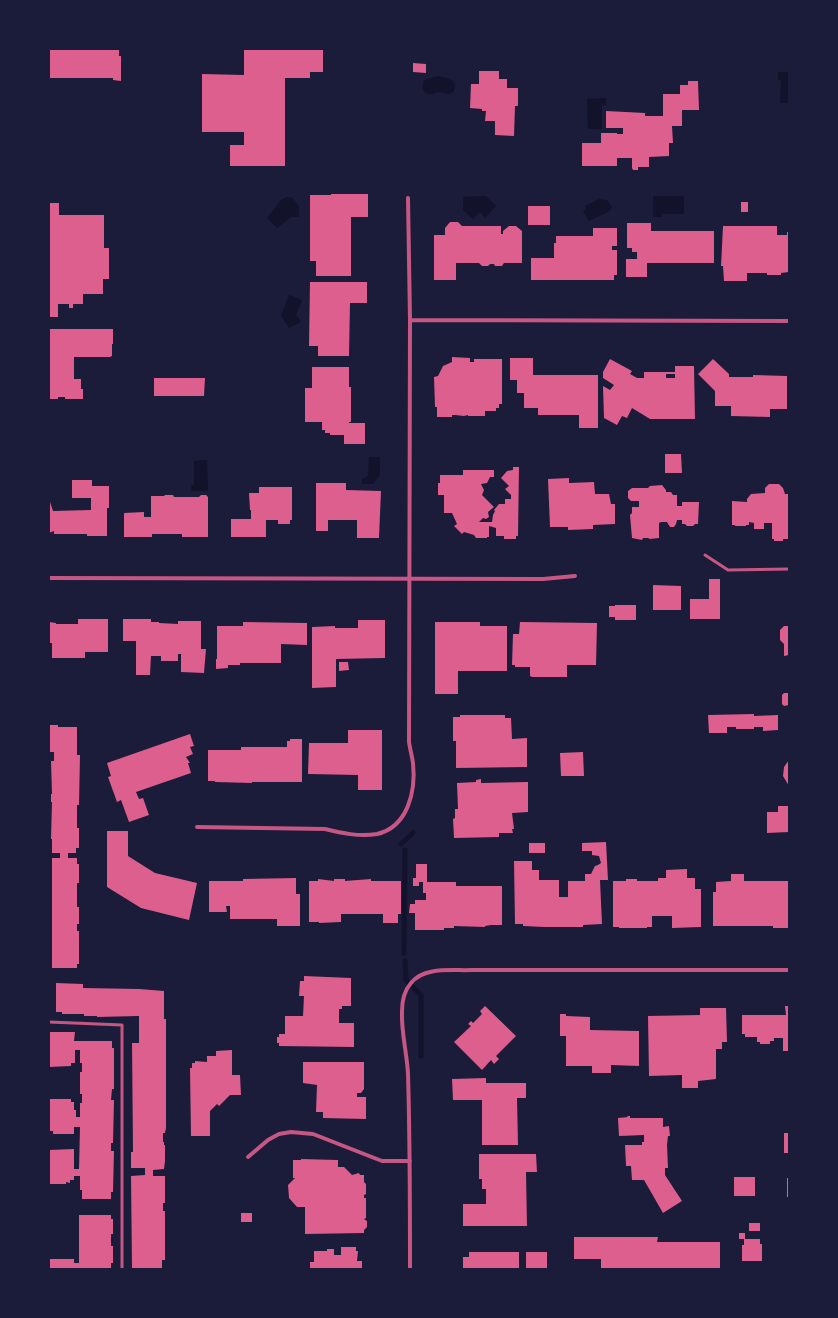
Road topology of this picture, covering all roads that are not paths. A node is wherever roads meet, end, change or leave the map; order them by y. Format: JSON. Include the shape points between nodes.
{"nodes":[{"id":1,"x":408,"y":198,"type":"dead end"},
{"id":2,"x":410,"y":320,"type":"junction"},
{"id":3,"x":789,"y":321,"type":"edge"},
{"id":4,"x":706,"y":555,"type":"dead end"},
{"id":5,"x":789,"y":570,"type":"edge"},
{"id":6,"x":576,"y":576,"type":"dead end"},
{"id":7,"x":49,"y":578,"type":"edge"},
{"id":8,"x":410,"y":579,"type":"junction"},
{"id":9,"x":197,"y":827,"type":"dead end"},
{"id":10,"x":789,"y":970,"type":"edge"},
{"id":11,"x":49,"y":1022,"type":"edge"},
{"id":12,"x":248,"y":1157,"type":"dead end"},
{"id":13,"x":410,"y":1162,"type":"junction"},
{"id":14,"x":122,"y":1269,"type":"edge"},
{"id":15,"x":410,"y":1269,"type":"edge"}],
"edges":[{"from":1,"to":2,"type":"street"},
{"from":2,"to":3,"type":"street"},
{"from":2,"to":8,"type":"street"},
{"from":4,"to":5,"type":"lane","via":[[728,570]]},
{"from":6,"to":8,"type":"street","via":[[543,579]]},
{"from":7,"to":8,"type":"street"},
{"from":8,"to":9,"type":"street","via":[[409,742],[414,783],[409,804],[400,821],[377,834],[366,835],[344,834],[325,829]]},
{"from":10,"to":13,"type":"street","via":[[427,972],[412,981],[404,997],[402,1011],[407,1057]]},
{"from":11,"to":14,"type":"lane","via":[[122,1025]]},
{"from":12,"to":13,"type":"street","via":[[268,1140],[291,1132],[313,1134],[382,1161]]},
{"from":13,"to":15,"type":"street"}]}
